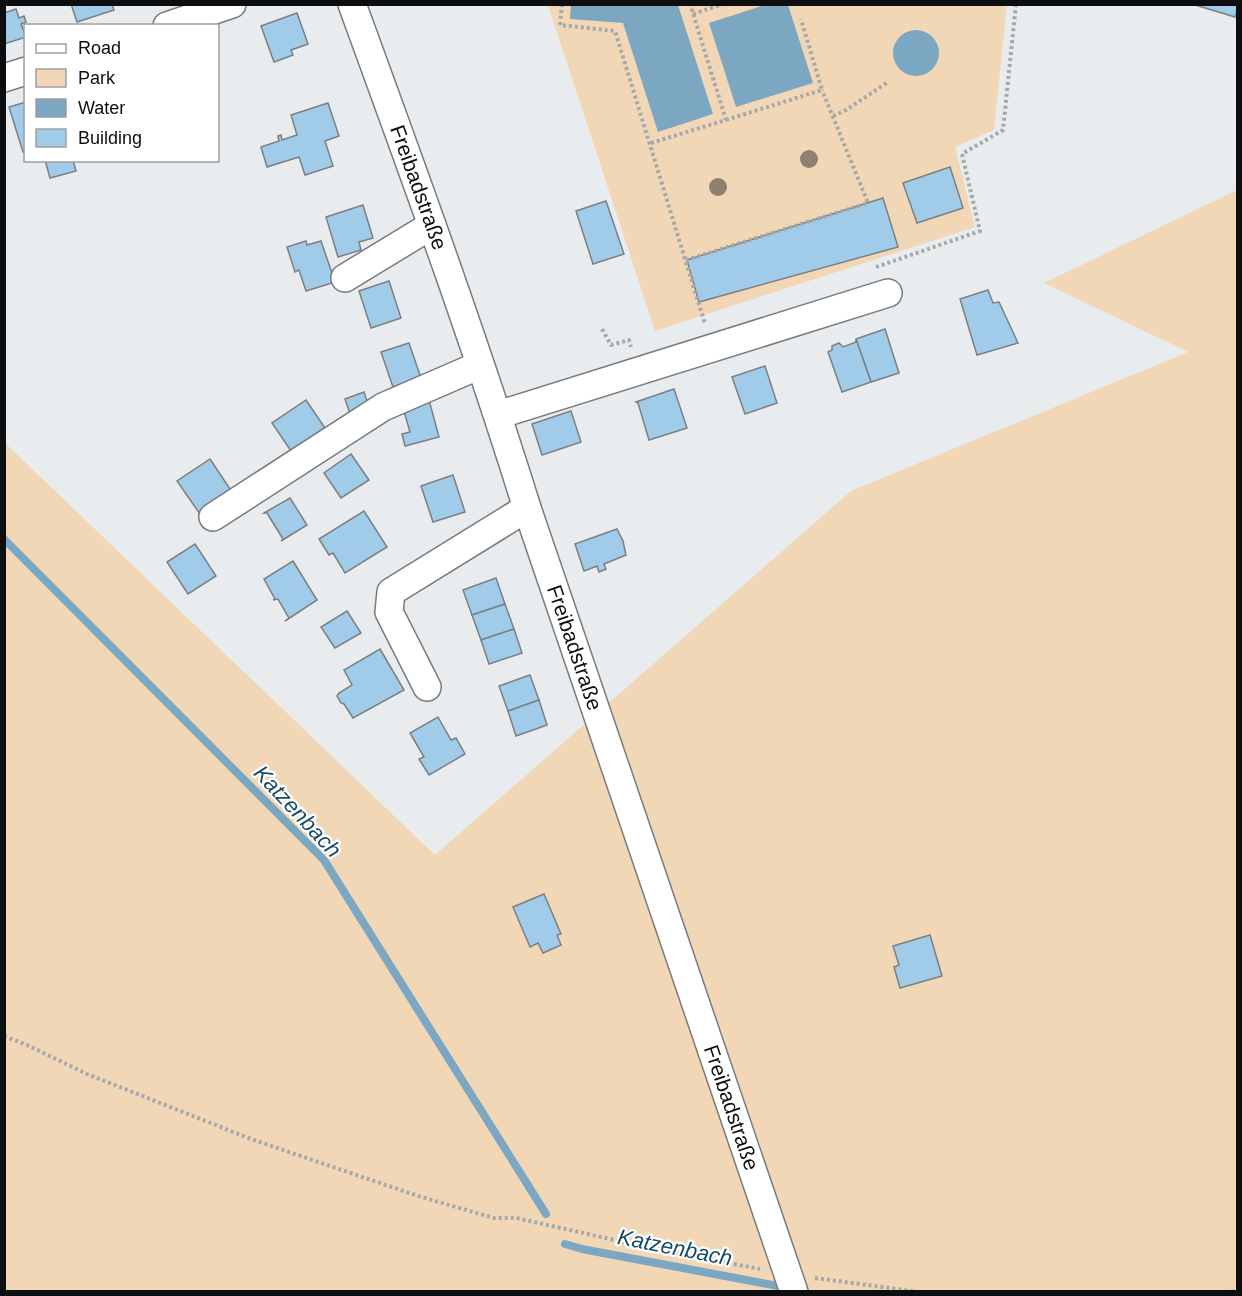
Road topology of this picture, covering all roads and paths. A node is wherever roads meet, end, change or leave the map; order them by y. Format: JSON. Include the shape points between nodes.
{"nodes":[{"id":1,"x":232,"y":4,"type":"edge"},
{"id":2,"x":352,"y":4,"type":"edge"},
{"id":3,"x":562,"y":4,"type":"edge"},
{"id":4,"x":690,"y":4,"type":"edge"},
{"id":5,"x":723,"y":4,"type":"edge"},
{"id":6,"x":1016,"y":4,"type":"edge"},
{"id":7,"x":693,"y":14,"type":"junction"},
{"id":8,"x":801,"y":19,"type":"dead end"},
{"id":9,"x":173,"y":24,"type":"edge"},
{"id":10,"x":24,"y":72,"type":"edge"},
{"id":11,"x":4,"y":78,"type":"edge"},
{"id":12,"x":888,"y":82,"type":"dead end"},
{"id":13,"x":822,"y":90,"type":"junction"},
{"id":14,"x":833,"y":116,"type":"junction"},
{"id":15,"x":726,"y":120,"type":"junction"},
{"id":16,"x":651,"y":143,"type":"junction"},
{"id":17,"x":433,"y":213,"type":"junction"},
{"id":18,"x":980,"y":231,"type":"dead end"},
{"id":19,"x":687,"y":260,"type":"junction"},
{"id":20,"x":345,"y":278,"type":"dead end"},
{"id":21,"x":888,"y":293,"type":"dead end"},
{"id":22,"x":699,"y":302,"type":"dead end"},
{"id":23,"x":602,"y":329,"type":"dead end"},
{"id":24,"x":629,"y":340,"type":"dead end"},
{"id":25,"x":480,"y":352,"type":"junction"},
{"id":26,"x":498,"y":416,"type":"junction"},
{"id":27,"x":527,"y":508,"type":"junction"},
{"id":28,"x":213,"y":517,"type":"dead end"},
{"id":29,"x":427,"y":687,"type":"dead end"},
{"id":30,"x":4,"y":1036,"type":"edge"},
{"id":31,"x":791,"y":1283,"type":"edge"},
{"id":32,"x":1238,"y":1289,"type":"edge"},
{"id":33,"x":918,"y":1292,"type":"edge"},
{"id":34,"x":1231,"y":1292,"type":"edge"}],
"edges":[{"from":1,"to":9,"type":"street"},
{"from":2,"to":17,"type":"street","name":"Freibadstraße"},
{"from":3,"to":16,"type":"path","via":[[560,25],[615,30]]},
{"from":4,"to":7,"type":"path"},
{"from":5,"to":7,"type":"path"},
{"from":6,"to":18,"type":"path","via":[[1003,130],[962,154]]},
{"from":7,"to":15,"type":"path"},
{"from":8,"to":13,"type":"path"},
{"from":10,"to":11,"type":"street"},
{"from":12,"to":14,"type":"path"},
{"from":13,"to":14,"type":"path"},
{"from":13,"to":15,"type":"path"},
{"from":14,"to":19,"type":"path","via":[[868,202]]},
{"from":15,"to":16,"type":"path"},
{"from":16,"to":19,"type":"path"},
{"from":17,"to":20,"type":"street"},
{"from":17,"to":25,"type":"street","name":"Freibadstraße"},
{"from":19,"to":22,"type":"path"},
{"from":21,"to":26,"type":"street"},
{"from":23,"to":24,"type":"path","via":[[611,345]]},
{"from":25,"to":26,"type":"street","name":"Freibadstraße"},
{"from":25,"to":28,"type":"street","via":[[383,407]]},
{"from":26,"to":27,"type":"street","name":"Freibadstraße"},
{"from":27,"to":29,"type":"street","via":[[391,592],[389,612]]},
{"from":27,"to":31,"type":"street","name":"Freibadstraße"},
{"from":30,"to":31,"type":"path","via":[[87,1074],[251,1139],[418,1196],[494,1218],[516,1218]]},
{"from":31,"to":33,"type":"path"},
{"from":32,"to":34,"type":"path"}]}
